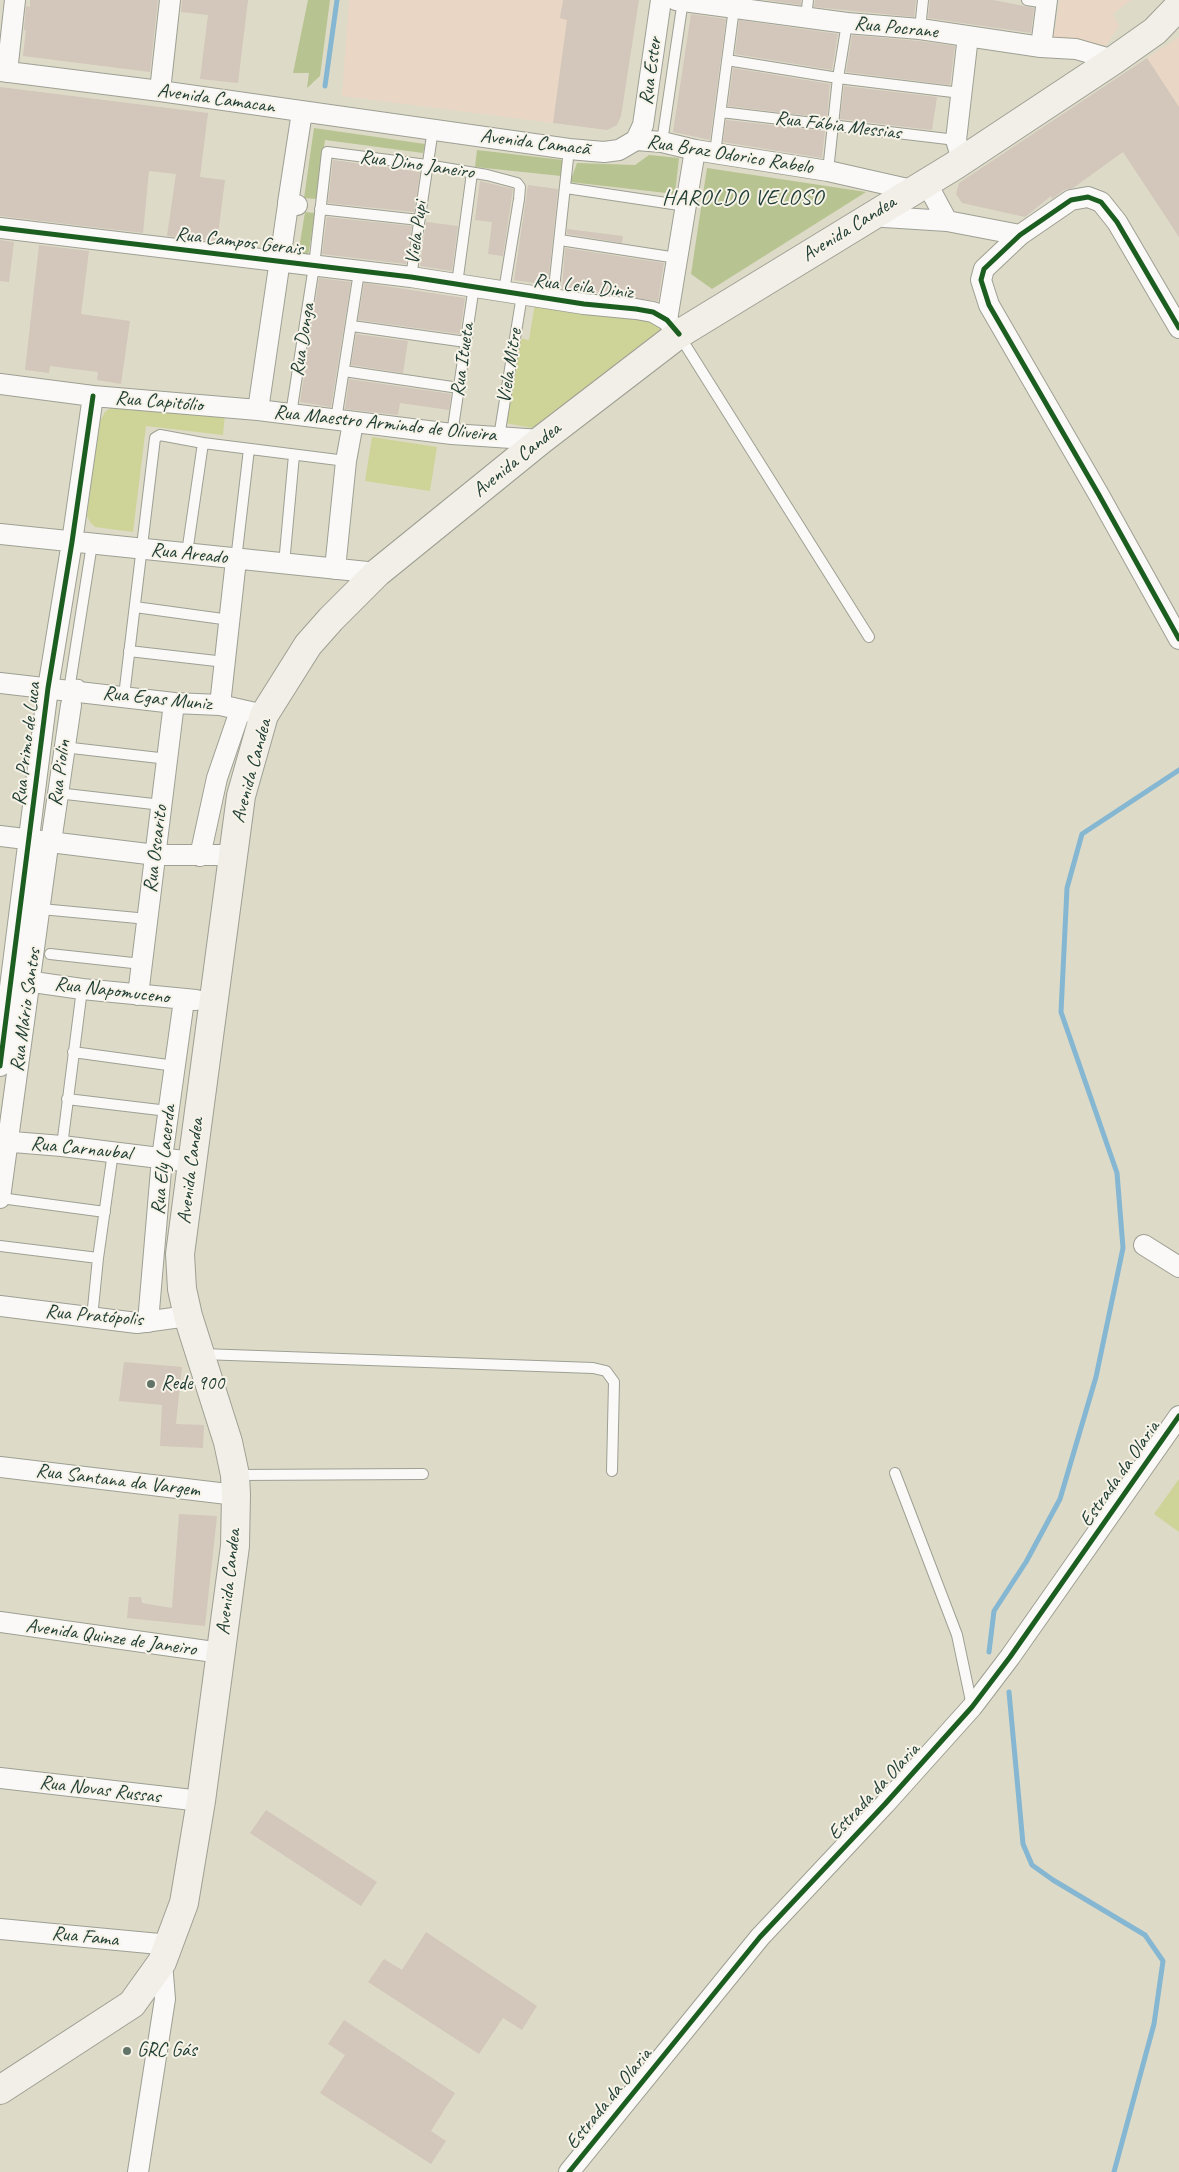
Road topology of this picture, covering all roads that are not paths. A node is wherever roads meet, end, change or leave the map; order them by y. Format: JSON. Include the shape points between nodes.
{"nodes":[{"id":1,"x":15,"y":0,"type":"edge"},
{"id":2,"x":170,"y":0,"type":"edge"},
{"id":3,"x":661,"y":0,"type":"edge"},
{"id":4,"x":680,"y":0,"type":"edge"},
{"id":5,"x":923,"y":0,"type":"edge"},
{"id":6,"x":1027,"y":0,"type":"edge"},
{"id":7,"x":1046,"y":2,"type":"edge"},
{"id":8,"x":1179,"y":6,"type":"edge"},
{"id":9,"x":734,"y":8,"type":"junction"},
{"id":10,"x":807,"y":8,"type":"edge"},
{"id":11,"x":847,"y":23,"type":"junction"},
{"id":12,"x":920,"y":28,"type":"junction"},
{"id":13,"x":968,"y":36,"type":"junction"},
{"id":14,"x":1041,"y":47,"type":"junction"},
{"id":15,"x":728,"y":60,"type":"junction"},
{"id":16,"x":1114,"y":60,"type":"junction"},
{"id":17,"x":3,"y":72,"type":"edge"},
{"id":18,"x":838,"y":78,"type":"junction"},
{"id":19,"x":160,"y":90,"type":"junction"},
{"id":20,"x":961,"y":93,"type":"junction"},
{"id":21,"x":302,"y":112,"type":"junction"},
{"id":22,"x":721,"y":112,"type":"junction"},
{"id":23,"x":834,"y":126,"type":"junction"},
{"id":24,"x":432,"y":129,"type":"junction"},
{"id":25,"x":636,"y":140,"type":"junction"},
{"id":26,"x":662,"y":142,"type":"junction"},
{"id":27,"x":569,"y":149,"type":"junction"},
{"id":28,"x":694,"y":150,"type":"junction"},
{"id":29,"x":959,"y":150,"type":"junction"},
{"id":30,"x":327,"y":152,"type":"joint"},
{"id":31,"x":715,"y":153,"type":"junction"},
{"id":32,"x":427,"y":165,"type":"junction"},
{"id":33,"x":828,"y":171,"type":"junction"},
{"id":34,"x":472,"y":173,"type":"junction"},
{"id":35,"x":506,"y":180,"type":"joint"},
{"id":36,"x":919,"y":186,"type":"junction"},
{"id":37,"x":566,"y":188,"type":"junction"},
{"id":38,"x":686,"y":206,"type":"junction"},
{"id":39,"x":320,"y":209,"type":"junction"},
{"id":40,"x":869,"y":216,"type":"junction"},
{"id":41,"x":419,"y":220,"type":"junction"},
{"id":42,"x":947,"y":221,"type":"junction"},
{"id":43,"x":0,"y":228,"type":"edge"},
{"id":44,"x":1020,"y":235,"type":"junction"},
{"id":45,"x":560,"y":240,"type":"junction"},
{"id":46,"x":677,"y":258,"type":"junction"},
{"id":47,"x":279,"y":262,"type":"junction"},
{"id":48,"x":314,"y":266,"type":"junction"},
{"id":49,"x":359,"y":272,"type":"junction"},
{"id":50,"x":411,"y":277,"type":"junction"},
{"id":51,"x":466,"y":285,"type":"junction"},
{"id":52,"x":513,"y":293,"type":"junction"},
{"id":53,"x":553,"y":298,"type":"junction"},
{"id":54,"x":352,"y":326,"type":"junction"},
{"id":55,"x":673,"y":327,"type":"junction"},
{"id":56,"x":1179,"y":328,"type":"edge"},
{"id":57,"x":466,"y":342,"type":"junction"},
{"id":58,"x":344,"y":371,"type":"junction"},
{"id":59,"x":0,"y":384,"type":"edge"},
{"id":60,"x":459,"y":388,"type":"junction"},
{"id":61,"x":93,"y":396,"type":"junction"},
{"id":62,"x":258,"y":410,"type":"junction"},
{"id":63,"x":292,"y":414,"type":"junction"},
{"id":64,"x":344,"y":421,"type":"junction"},
{"id":65,"x":452,"y":434,"type":"junction"},
{"id":66,"x":499,"y":437,"type":"junction"},
{"id":67,"x":541,"y":440,"type":"junction"},
{"id":68,"x":203,"y":443,"type":"junction"},
{"id":69,"x":249,"y":449,"type":"junction"},
{"id":70,"x":294,"y":455,"type":"junction"},
{"id":71,"x":346,"y":461,"type":"junction"},
{"id":72,"x":0,"y":534,"type":"edge"},
{"id":73,"x":82,"y":543,"type":"junction"},
{"id":74,"x":141,"y":549,"type":"junction"},
{"id":75,"x":187,"y":553,"type":"junction"},
{"id":76,"x":236,"y":560,"type":"junction"},
{"id":77,"x":284,"y":564,"type":"junction"},
{"id":78,"x":335,"y":569,"type":"junction"},
{"id":79,"x":378,"y":573,"type":"junction"},
{"id":80,"x":135,"y":607,"type":"junction"},
{"id":81,"x":230,"y":620,"type":"junction"},
{"id":82,"x":869,"y":637,"type":"dead end"},
{"id":83,"x":1179,"y":639,"type":"edge"},
{"id":84,"x":129,"y":651,"type":"junction"},
{"id":85,"x":225,"y":662,"type":"junction"},
{"id":86,"x":0,"y":683,"type":"edge"},
{"id":87,"x":48,"y":688,"type":"junction"},
{"id":88,"x":124,"y":693,"type":"junction"},
{"id":89,"x":174,"y":703,"type":"junction"},
{"id":90,"x":71,"y":705,"type":"dead end"},
{"id":91,"x":220,"y":705,"type":"junction"},
{"id":92,"x":252,"y":713,"type":"junction"},
{"id":93,"x":63,"y":747,"type":"junction"},
{"id":94,"x":168,"y":759,"type":"junction"},
{"id":95,"x":57,"y":793,"type":"junction"},
{"id":96,"x":162,"y":805,"type":"junction"},
{"id":97,"x":0,"y":836,"type":"edge"},
{"id":98,"x":30,"y":840,"type":"junction"},
{"id":99,"x":49,"y":847,"type":"junction"},
{"id":100,"x":156,"y":855,"type":"junction"},
{"id":101,"x":200,"y":856,"type":"junction"},
{"id":102,"x":232,"y":856,"type":"junction"},
{"id":103,"x":41,"y":909,"type":"junction"},
{"id":104,"x":148,"y":919,"type":"junction"},
{"id":105,"x":50,"y":954,"type":"dead end"},
{"id":106,"x":142,"y":964,"type":"junction"},
{"id":107,"x":21,"y":980,"type":"junction"},
{"id":108,"x":82,"y":989,"type":"junction"},
{"id":109,"x":138,"y":995,"type":"junction"},
{"id":110,"x":4,"y":999,"type":"edge"},
{"id":111,"x":184,"y":1000,"type":"junction"},
{"id":112,"x":212,"y":1000,"type":"junction"},
{"id":113,"x":73,"y":1052,"type":"junction"},
{"id":114,"x":0,"y":1066,"type":"edge"},
{"id":115,"x":175,"y":1066,"type":"junction"},
{"id":116,"x":67,"y":1099,"type":"junction"},
{"id":117,"x":168,"y":1111,"type":"junction"},
{"id":118,"x":4,"y":1141,"type":"edge"},
{"id":119,"x":62,"y":1146,"type":"junction"},
{"id":120,"x":114,"y":1152,"type":"junction"},
{"id":121,"x":162,"y":1158,"type":"junction"},
{"id":122,"x":192,"y":1162,"type":"junction"},
{"id":123,"x":0,"y":1198,"type":"edge"},
{"id":124,"x":105,"y":1212,"type":"junction"},
{"id":125,"x":1144,"y":1245,"type":"dead end"},
{"id":126,"x":0,"y":1246,"type":"edge"},
{"id":127,"x":98,"y":1258,"type":"junction"},
{"id":128,"x":1179,"y":1267,"type":"edge"},
{"id":129,"x":0,"y":1306,"type":"edge"},
{"id":130,"x":188,"y":1316,"type":"junction"},
{"id":131,"x":92,"y":1318,"type":"junction"},
{"id":132,"x":148,"y":1322,"type":"junction"},
{"id":133,"x":201,"y":1354,"type":"junction"},
{"id":134,"x":1179,"y":1416,"type":"edge"},
{"id":135,"x":0,"y":1466,"type":"edge"},
{"id":136,"x":612,"y":1471,"type":"dead end"},
{"id":137,"x":895,"y":1473,"type":"dead end"},
{"id":138,"x":423,"y":1474,"type":"dead end"},
{"id":139,"x":236,"y":1485,"type":"junction"},
{"id":140,"x":0,"y":1622,"type":"edge"},
{"id":141,"x":221,"y":1653,"type":"junction"},
{"id":142,"x":972,"y":1707,"type":"junction"},
{"id":143,"x":0,"y":1778,"type":"edge"},
{"id":144,"x":201,"y":1801,"type":"junction"},
{"id":145,"x":0,"y":1929,"type":"edge"},
{"id":146,"x":166,"y":1954,"type":"junction"},
{"id":147,"x":1,"y":2088,"type":"edge"},
{"id":148,"x":138,"y":2172,"type":"edge"},
{"id":149,"x":569,"y":2172,"type":"edge"}],
"edges":[{"from":1,"to":17,"type":"street"},
{"from":2,"to":19,"type":"street"},
{"from":3,"to":25,"type":"street","name":"Rua Ester","via":[[643,125]]},
{"from":4,"to":9,"type":"street","name":"Rua Pocrane"},
{"from":4,"to":26,"type":"lane"},
{"from":5,"to":12,"type":"lane"},
{"from":6,"to":7,"type":"lane"},
{"from":7,"to":14,"type":"street"},
{"from":8,"to":16,"type":"main road","name":"Avenida Candea","via":[[1154,31]]},
{"from":9,"to":10,"type":"street","name":"Rua Pocrane"},
{"from":9,"to":15,"type":"lane"},
{"from":10,"to":11,"type":"street","name":"Rua Pocrane"},
{"from":11,"to":12,"type":"street","name":"Rua Pocrane"},
{"from":11,"to":18,"type":"lane"},
{"from":12,"to":13,"type":"street","name":"Rua Pocrane"},
{"from":13,"to":14,"type":"street","name":"Rua Pocrane"},
{"from":13,"to":20,"type":"street"},
{"from":14,"to":16,"type":"street","name":"Rua Pocrane","via":[[1076,49]]},
{"from":15,"to":18,"type":"lane"},
{"from":15,"to":22,"type":"lane"},
{"from":16,"to":29,"type":"main road","name":"Avenida Candea"},
{"from":17,"to":19,"type":"street","name":"Avenida Camacan"},
{"from":18,"to":20,"type":"lane"},
{"from":18,"to":23,"type":"lane"},
{"from":19,"to":21,"type":"street","name":"Avenida Camacan"},
{"from":20,"to":29,"type":"street"},
{"from":21,"to":24,"type":"street","name":"Avenida Camacan"},
{"from":21,"to":47,"type":"street","via":[[288,204],[297,205],[288,205]]},
{"from":22,"to":23,"type":"lane","name":"Rua Fábia Messias"},
{"from":22,"to":31,"type":"lane"},
{"from":23,"to":29,"type":"lane","name":"Rua Fábia Messias"},
{"from":23,"to":33,"type":"lane"},
{"from":24,"to":27,"type":"street","name":"Avenida Camacã"},
{"from":24,"to":32,"type":"lane","name":"Viela Pupi"},
{"from":25,"to":26,"type":"street","name":"Rua Braz Odorico Rabelo"},
{"from":25,"to":27,"type":"street","name":"Avenida Camacã","via":[[619,150]]},
{"from":26,"to":28,"type":"street","name":"Rua Braz Odorico Rabelo"},
{"from":27,"to":37,"type":"lane"},
{"from":28,"to":31,"type":"street","name":"Rua Braz Odorico Rabelo"},
{"from":28,"to":38,"type":"street"},
{"from":29,"to":36,"type":"main road","name":"Avenida Candea"},
{"from":30,"to":32,"type":"lane","name":"Rua Dino Janeiro"},
{"from":30,"to":39,"type":"lane","name":"Rua Donga"},
{"from":31,"to":33,"type":"street","name":"Rua Braz Odorico Rabelo"},
{"from":32,"to":34,"type":"lane","name":"Rua Dino Janeiro"},
{"from":32,"to":41,"type":"lane","name":"Viela Pupi"},
{"from":33,"to":36,"type":"street","name":"Rua Braz Odorico Rabelo"},
{"from":34,"to":35,"type":"lane","name":"Rua Dino Janeiro"},
{"from":34,"to":51,"type":"lane","name":"Rua Itueta"},
{"from":35,"to":52,"type":"lane","name":"Viela Mitre","via":[[517,183],[520,188]]},
{"from":36,"to":40,"type":"main road","name":"Avenida Candea"},
{"from":36,"to":42,"type":"street"},
{"from":37,"to":38,"type":"lane"},
{"from":37,"to":45,"type":"lane"},
{"from":38,"to":46,"type":"street"},
{"from":39,"to":41,"type":"lane"},
{"from":39,"to":48,"type":"lane","name":"Rua Donga"},
{"from":40,"to":42,"type":"street"},
{"from":40,"to":55,"type":"main road","name":"Avenida Candea"},
{"from":41,"to":50,"type":"lane","name":"Viela Pupi"},
{"from":42,"to":44,"type":"street"},
{"from":43,"to":47,"type":"street","name":"Rua Campos Gerais"},
{"from":44,"to":56,"type":"street","via":[[1071,200],[1088,196],[1101,202],[1118,222]]},
{"from":44,"to":83,"type":"street","via":[[984,269],[980,280],[989,305]]},
{"from":45,"to":46,"type":"lane"},
{"from":45,"to":53,"type":"lane"},
{"from":46,"to":55,"type":"street"},
{"from":47,"to":48,"type":"street","name":"Rua Campos Gerais"},
{"from":47,"to":62,"type":"street"},
{"from":48,"to":49,"type":"street","name":"Rua Campos Gerais"},
{"from":48,"to":63,"type":"lane","name":"Rua Donga"},
{"from":49,"to":50,"type":"street","name":"Rua Campos Gerais"},
{"from":49,"to":54,"type":"lane"},
{"from":50,"to":51,"type":"street","name":"Rua Campos Gerais"},
{"from":51,"to":52,"type":"street","name":"Rua Leila Diniz"},
{"from":51,"to":57,"type":"lane","name":"Rua Itueta"},
{"from":52,"to":53,"type":"street","name":"Rua Leila Diniz"},
{"from":52,"to":66,"type":"lane","name":"Viela Mitre"},
{"from":53,"to":55,"type":"street","name":"Rua Leila Diniz","via":[[653,312]]},
{"from":54,"to":57,"type":"lane"},
{"from":54,"to":58,"type":"lane"},
{"from":55,"to":67,"type":"main road","name":"Avenida Candea"},
{"from":55,"to":82,"type":"lane"},
{"from":57,"to":60,"type":"lane","name":"Rua Itueta"},
{"from":58,"to":60,"type":"lane"},
{"from":58,"to":64,"type":"lane"},
{"from":59,"to":61,"type":"street","name":"Rua Capitólio"},
{"from":60,"to":65,"type":"lane","name":"Rua Itueta"},
{"from":61,"to":62,"type":"street","name":"Rua Capitólio"},
{"from":61,"to":73,"type":"street","name":"Rua Primo de Luca"},
{"from":62,"to":63,"type":"street","name":"Rua Maestro Armindo de Oliveira"},
{"from":63,"to":64,"type":"street","name":"Rua Maestro Armindo de Oliveira"},
{"from":64,"to":65,"type":"street","name":"Rua Maestro Armindo de Oliveira"},
{"from":64,"to":71,"type":"street"},
{"from":65,"to":66,"type":"street","name":"Rua Maestro Armindo de Oliveira"},
{"from":66,"to":67,"type":"street","name":"Rua Maestro Armindo de Oliveira"},
{"from":67,"to":79,"type":"main road","name":"Avenida Candea"},
{"from":68,"to":69,"type":"lane","name":"Rua Capitólio"},
{"from":68,"to":74,"type":"lane","name":"Rua Capitólio","via":[[160,435],[155,438]]},
{"from":68,"to":75,"type":"lane"},
{"from":69,"to":70,"type":"lane","name":"Rua Capitólio"},
{"from":69,"to":76,"type":"lane"},
{"from":70,"to":71,"type":"lane","name":"Rua Capitólio"},
{"from":70,"to":77,"type":"lane"},
{"from":71,"to":78,"type":"street"},
{"from":72,"to":73,"type":"street","name":"Rua Areado"},
{"from":73,"to":74,"type":"street","name":"Rua Areado"},
{"from":73,"to":87,"type":"street","name":"Rua Primo de Luca"},
{"from":73,"to":88,"type":"lane","name":"Rua Egas Muniz","via":[[70,684]]},
{"from":74,"to":75,"type":"street","name":"Rua Areado"},
{"from":74,"to":80,"type":"lane"},
{"from":75,"to":76,"type":"street","name":"Rua Areado"},
{"from":76,"to":77,"type":"street","name":"Rua Areado"},
{"from":76,"to":81,"type":"street"},
{"from":77,"to":78,"type":"street","name":"Rua Areado"},
{"from":78,"to":79,"type":"street","name":"Rua Areado"},
{"from":79,"to":92,"type":"main road","name":"Avenida Candea","via":[[330,619]]},
{"from":80,"to":81,"type":"lane"},
{"from":80,"to":84,"type":"lane"},
{"from":81,"to":85,"type":"street"},
{"from":84,"to":85,"type":"lane"},
{"from":84,"to":88,"type":"lane"},
{"from":85,"to":91,"type":"street"},
{"from":86,"to":87,"type":"street","name":"Rua Egas Muniz"},
{"from":87,"to":88,"type":"street","name":"Rua Egas Muniz"},
{"from":87,"to":98,"type":"street","name":"Rua Primo de Luca"},
{"from":88,"to":89,"type":"street","name":"Rua Egas Muniz"},
{"from":89,"to":91,"type":"street","name":"Rua Egas Muniz"},
{"from":89,"to":94,"type":"street","name":"Rua Oscarito"},
{"from":90,"to":93,"type":"street","name":"Rua Piolin"},
{"from":91,"to":92,"type":"street","name":"Rua Egas Muniz"},
{"from":92,"to":101,"type":"street","via":[[217,778]]},
{"from":92,"to":102,"type":"main road","name":"Avenida Candea"},
{"from":93,"to":94,"type":"lane"},
{"from":93,"to":95,"type":"street","name":"Rua Piolin"},
{"from":94,"to":96,"type":"street","name":"Rua Oscarito"},
{"from":95,"to":96,"type":"lane"},
{"from":95,"to":99,"type":"street","name":"Rua Piolin"},
{"from":96,"to":100,"type":"street","name":"Rua Oscarito"},
{"from":97,"to":98,"type":"street"},
{"from":98,"to":99,"type":"street"},
{"from":98,"to":107,"type":"street","name":"Rua Primo de Luca"},
{"from":99,"to":100,"type":"street"},
{"from":99,"to":103,"type":"street","name":"Rua Mário Santos"},
{"from":100,"to":101,"type":"street"},
{"from":100,"to":104,"type":"street","name":"Rua Oscarito"},
{"from":101,"to":102,"type":"street"},
{"from":102,"to":112,"type":"main road","name":"Avenida Candea"},
{"from":103,"to":104,"type":"lane"},
{"from":103,"to":107,"type":"street","name":"Rua Mário Santos"},
{"from":104,"to":106,"type":"street","name":"Rua Oscarito"},
{"from":105,"to":106,"type":"lane"},
{"from":106,"to":109,"type":"street","name":"Rua Oscarito"},
{"from":107,"to":108,"type":"street","name":"Rua Napomuceno"},
{"from":107,"to":110,"type":"street","name":"Rua Primo de Luca"},
{"from":107,"to":118,"type":"street","name":"Rua Mário Santos"},
{"from":108,"to":109,"type":"street","name":"Rua Napomuceno"},
{"from":108,"to":113,"type":"lane"},
{"from":109,"to":111,"type":"street","name":"Rua Napomuceno"},
{"from":110,"to":114,"type":"street","name":"Rua Primo de Luca"},
{"from":111,"to":112,"type":"street","name":"Rua Napomuceno"},
{"from":111,"to":115,"type":"street","name":"Rua Ely Lacerda"},
{"from":112,"to":122,"type":"main road","name":"Avenida Candea"},
{"from":113,"to":115,"type":"lane"},
{"from":113,"to":116,"type":"lane"},
{"from":115,"to":117,"type":"street","name":"Rua Ely Lacerda"},
{"from":116,"to":117,"type":"lane"},
{"from":116,"to":119,"type":"lane"},
{"from":117,"to":121,"type":"street","name":"Rua Ely Lacerda"},
{"from":118,"to":119,"type":"street","name":"Rua Carnaubal"},
{"from":118,"to":123,"type":"street","name":"Rua Mário Santos"},
{"from":119,"to":120,"type":"street","name":"Rua Carnaubal"},
{"from":120,"to":121,"type":"street","name":"Rua Carnaubal"},
{"from":120,"to":124,"type":"lane"},
{"from":121,"to":122,"type":"street","name":"Rua Carnaubal"},
{"from":121,"to":132,"type":"street","name":"Rua Ely Lacerda"},
{"from":122,"to":130,"type":"main road","name":"Avenida Candea","via":[[180,1254]]},
{"from":123,"to":124,"type":"lane"},
{"from":124,"to":127,"type":"lane"},
{"from":125,"to":128,"type":"street"},
{"from":126,"to":127,"type":"lane"},
{"from":127,"to":131,"type":"lane"},
{"from":129,"to":131,"type":"street","name":"Rua Pratópolis"},
{"from":130,"to":132,"type":"street","name":"Rua Pratópolis"},
{"from":130,"to":133,"type":"main road","name":"Avenida Candea"},
{"from":131,"to":132,"type":"street","name":"Rua Pratópolis"},
{"from":133,"to":136,"type":"lane","via":[[606,1371],[614,1382]]},
{"from":133,"to":139,"type":"main road","name":"Avenida Candea","via":[[221,1418]]},
{"from":134,"to":142,"type":"street","name":"Estrada da Olaria"},
{"from":135,"to":139,"type":"street","name":"Rua Santana da Vargem"},
{"from":137,"to":142,"type":"lane","via":[[957,1635]]},
{"from":138,"to":139,"type":"lane"},
{"from":139,"to":141,"type":"main road","name":"Avenida Candea","via":[[235,1546]]},
{"from":140,"to":141,"type":"street","name":"Avenida Quinze de Janeiro"},
{"from":141,"to":144,"type":"main road","name":"Avenida Candea"},
{"from":142,"to":149,"type":"street","name":"Estrada da Olaria","via":[[760,1937]]},
{"from":143,"to":144,"type":"street","name":"Rua Novas Russas"},
{"from":144,"to":146,"type":"main road","name":"Avenida Candea","via":[[184,1903]]},
{"from":145,"to":146,"type":"street","name":"Rua Fama"},
{"from":146,"to":147,"type":"main road","name":"Avenida Candea","via":[[132,2004]]},
{"from":146,"to":148,"type":"street","via":[[165,1999]]}]}
